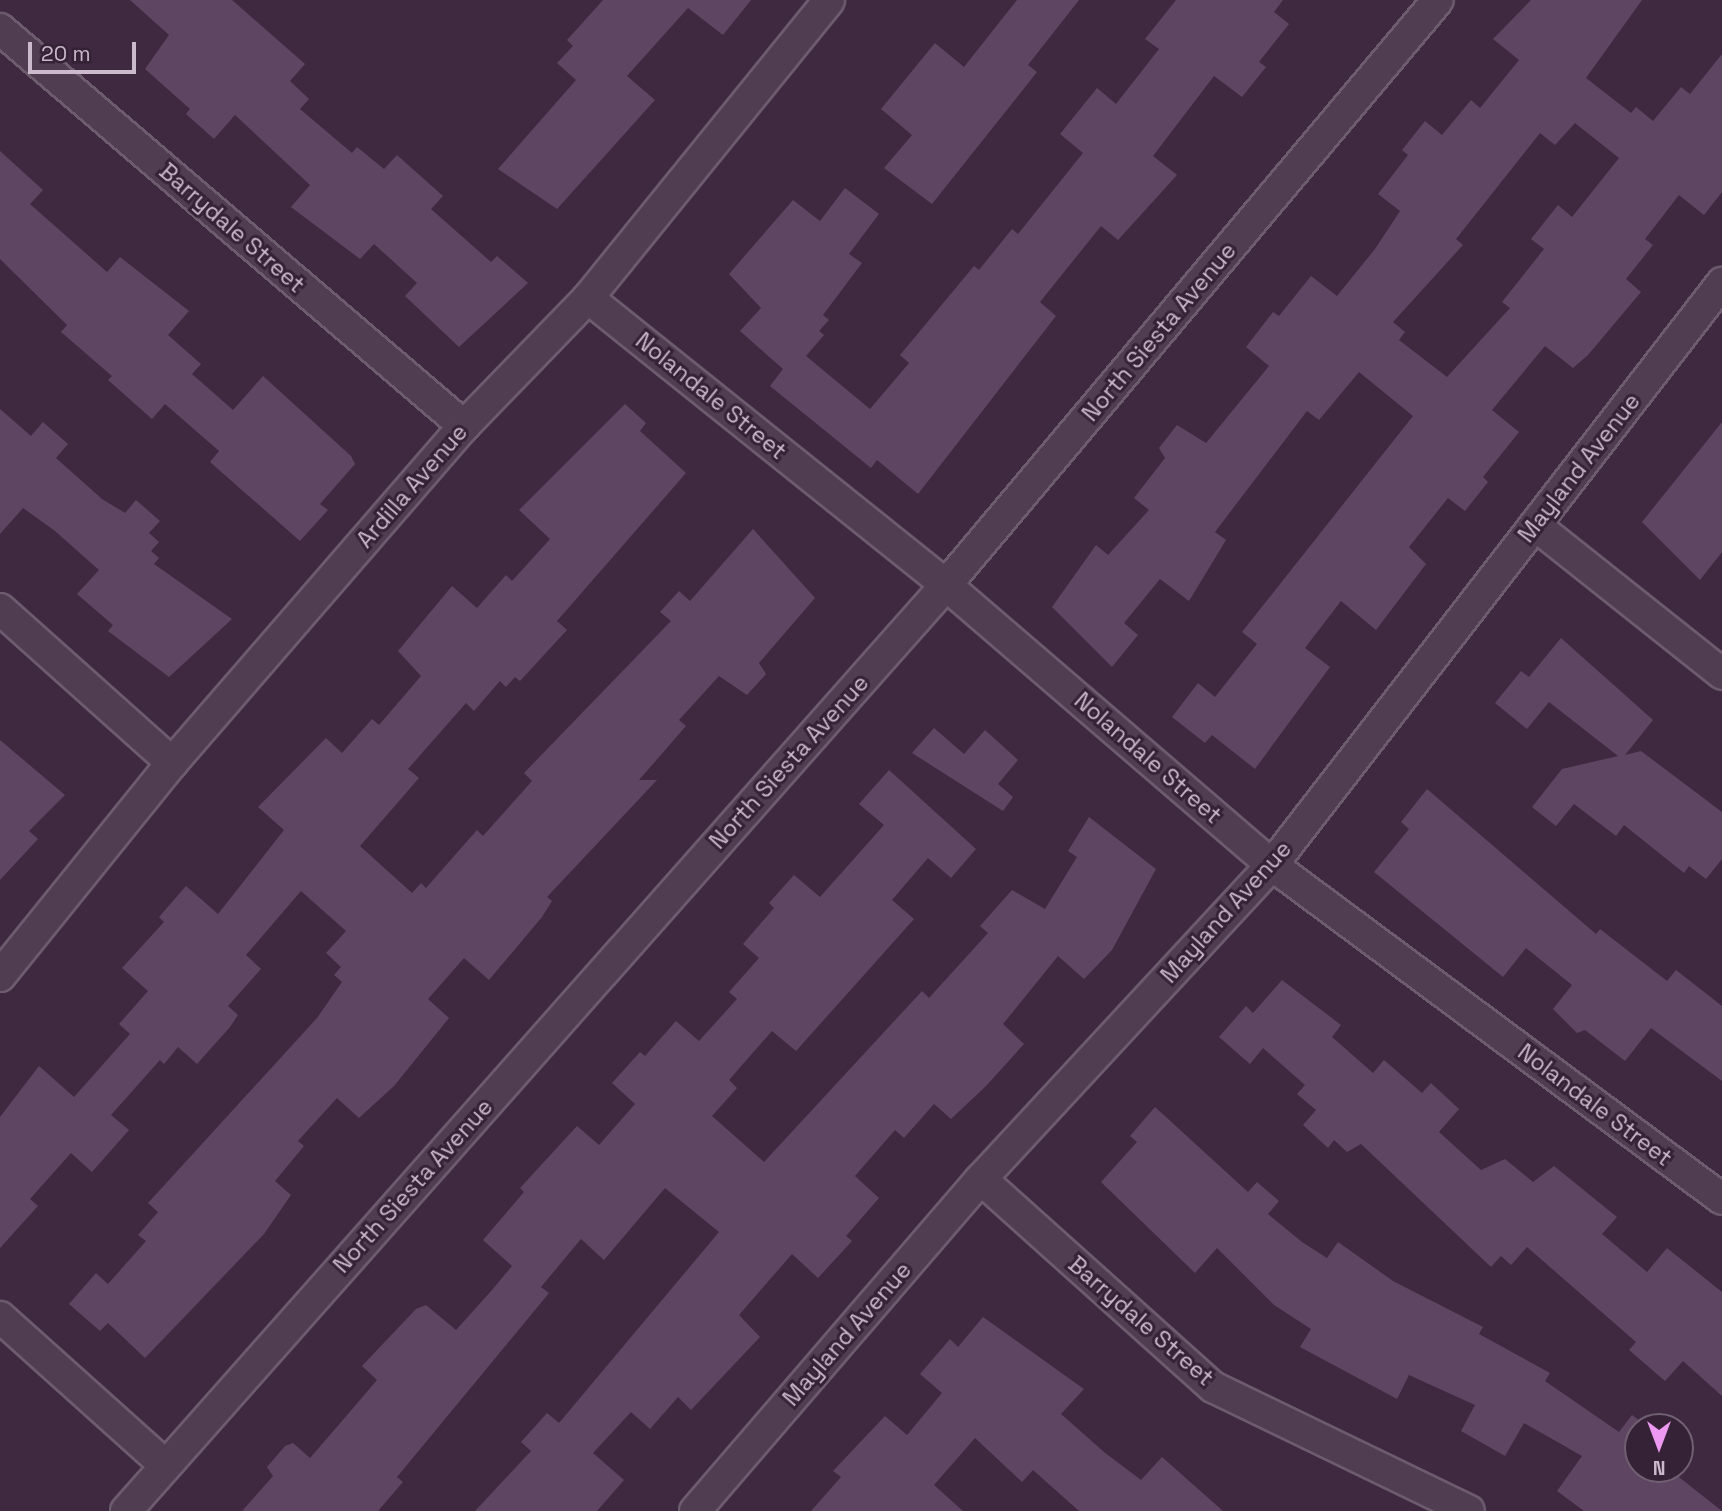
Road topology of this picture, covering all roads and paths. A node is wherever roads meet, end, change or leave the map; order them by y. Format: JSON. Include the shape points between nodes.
{"nodes":[{"id":1,"x":829,"y":0,"type":"edge"},
{"id":2,"x":1438,"y":0,"type":"edge"},
{"id":3,"x":0,"y":29,"type":"edge"},
{"id":4,"x":1722,"y":283,"type":"edge"},
{"id":5,"x":588,"y":298,"type":"junction"},
{"id":6,"x":464,"y":426,"type":"junction"},
{"id":7,"x":1535,"y":525,"type":"junction"},
{"id":8,"x":946,"y":585,"type":"junction"},
{"id":9,"x":0,"y":609,"type":"edge"},
{"id":10,"x":1722,"y":674,"type":"edge"},
{"id":11,"x":172,"y":763,"type":"junction"},
{"id":12,"x":1272,"y":865,"type":"junction"},
{"id":13,"x":0,"y":976,"type":"edge"},
{"id":14,"x":981,"y":1179,"type":"junction"},
{"id":15,"x":1722,"y":1199,"type":"edge"},
{"id":16,"x":0,"y":1317,"type":"edge"},
{"id":17,"x":165,"y":1465,"type":"junction"},
{"id":18,"x":698,"y":1510,"type":"edge"},
{"id":19,"x":126,"y":1511,"type":"edge"},
{"id":20,"x":1469,"y":1511,"type":"edge"}],
"edges":[{"from":1,"to":5,"type":"street","name":"Ardilla Avenue"},
{"from":2,"to":8,"type":"street","name":"North Siesta Avenue"},
{"from":3,"to":6,"type":"street","name":"Barrydale Street"},
{"from":4,"to":7,"type":"street","name":"Mayland Avenue"},
{"from":5,"to":6,"type":"street","name":"Ardilla Avenue"},
{"from":5,"to":8,"type":"street","name":"Nolandale Street"},
{"from":6,"to":11,"type":"street","name":"Ardilla Avenue"},
{"from":7,"to":10,"type":"street"},
{"from":7,"to":12,"type":"street","name":"Mayland Avenue"},
{"from":8,"to":12,"type":"street","name":"Nolandale Street"},
{"from":8,"to":17,"type":"street","name":"North Siesta Avenue"},
{"from":9,"to":11,"type":"street"},
{"from":11,"to":13,"type":"street","name":"Ardilla Avenue"},
{"from":12,"to":14,"type":"street","name":"Mayland Avenue"},
{"from":12,"to":15,"type":"street","name":"Nolandale Street"},
{"from":14,"to":18,"type":"street","name":"Mayland Avenue"},
{"from":14,"to":20,"type":"street","name":"Barrydale Street","via":[[1213,1387]]},
{"from":16,"to":17,"type":"street"},
{"from":17,"to":19,"type":"street","name":"North Siesta Avenue"}]}
